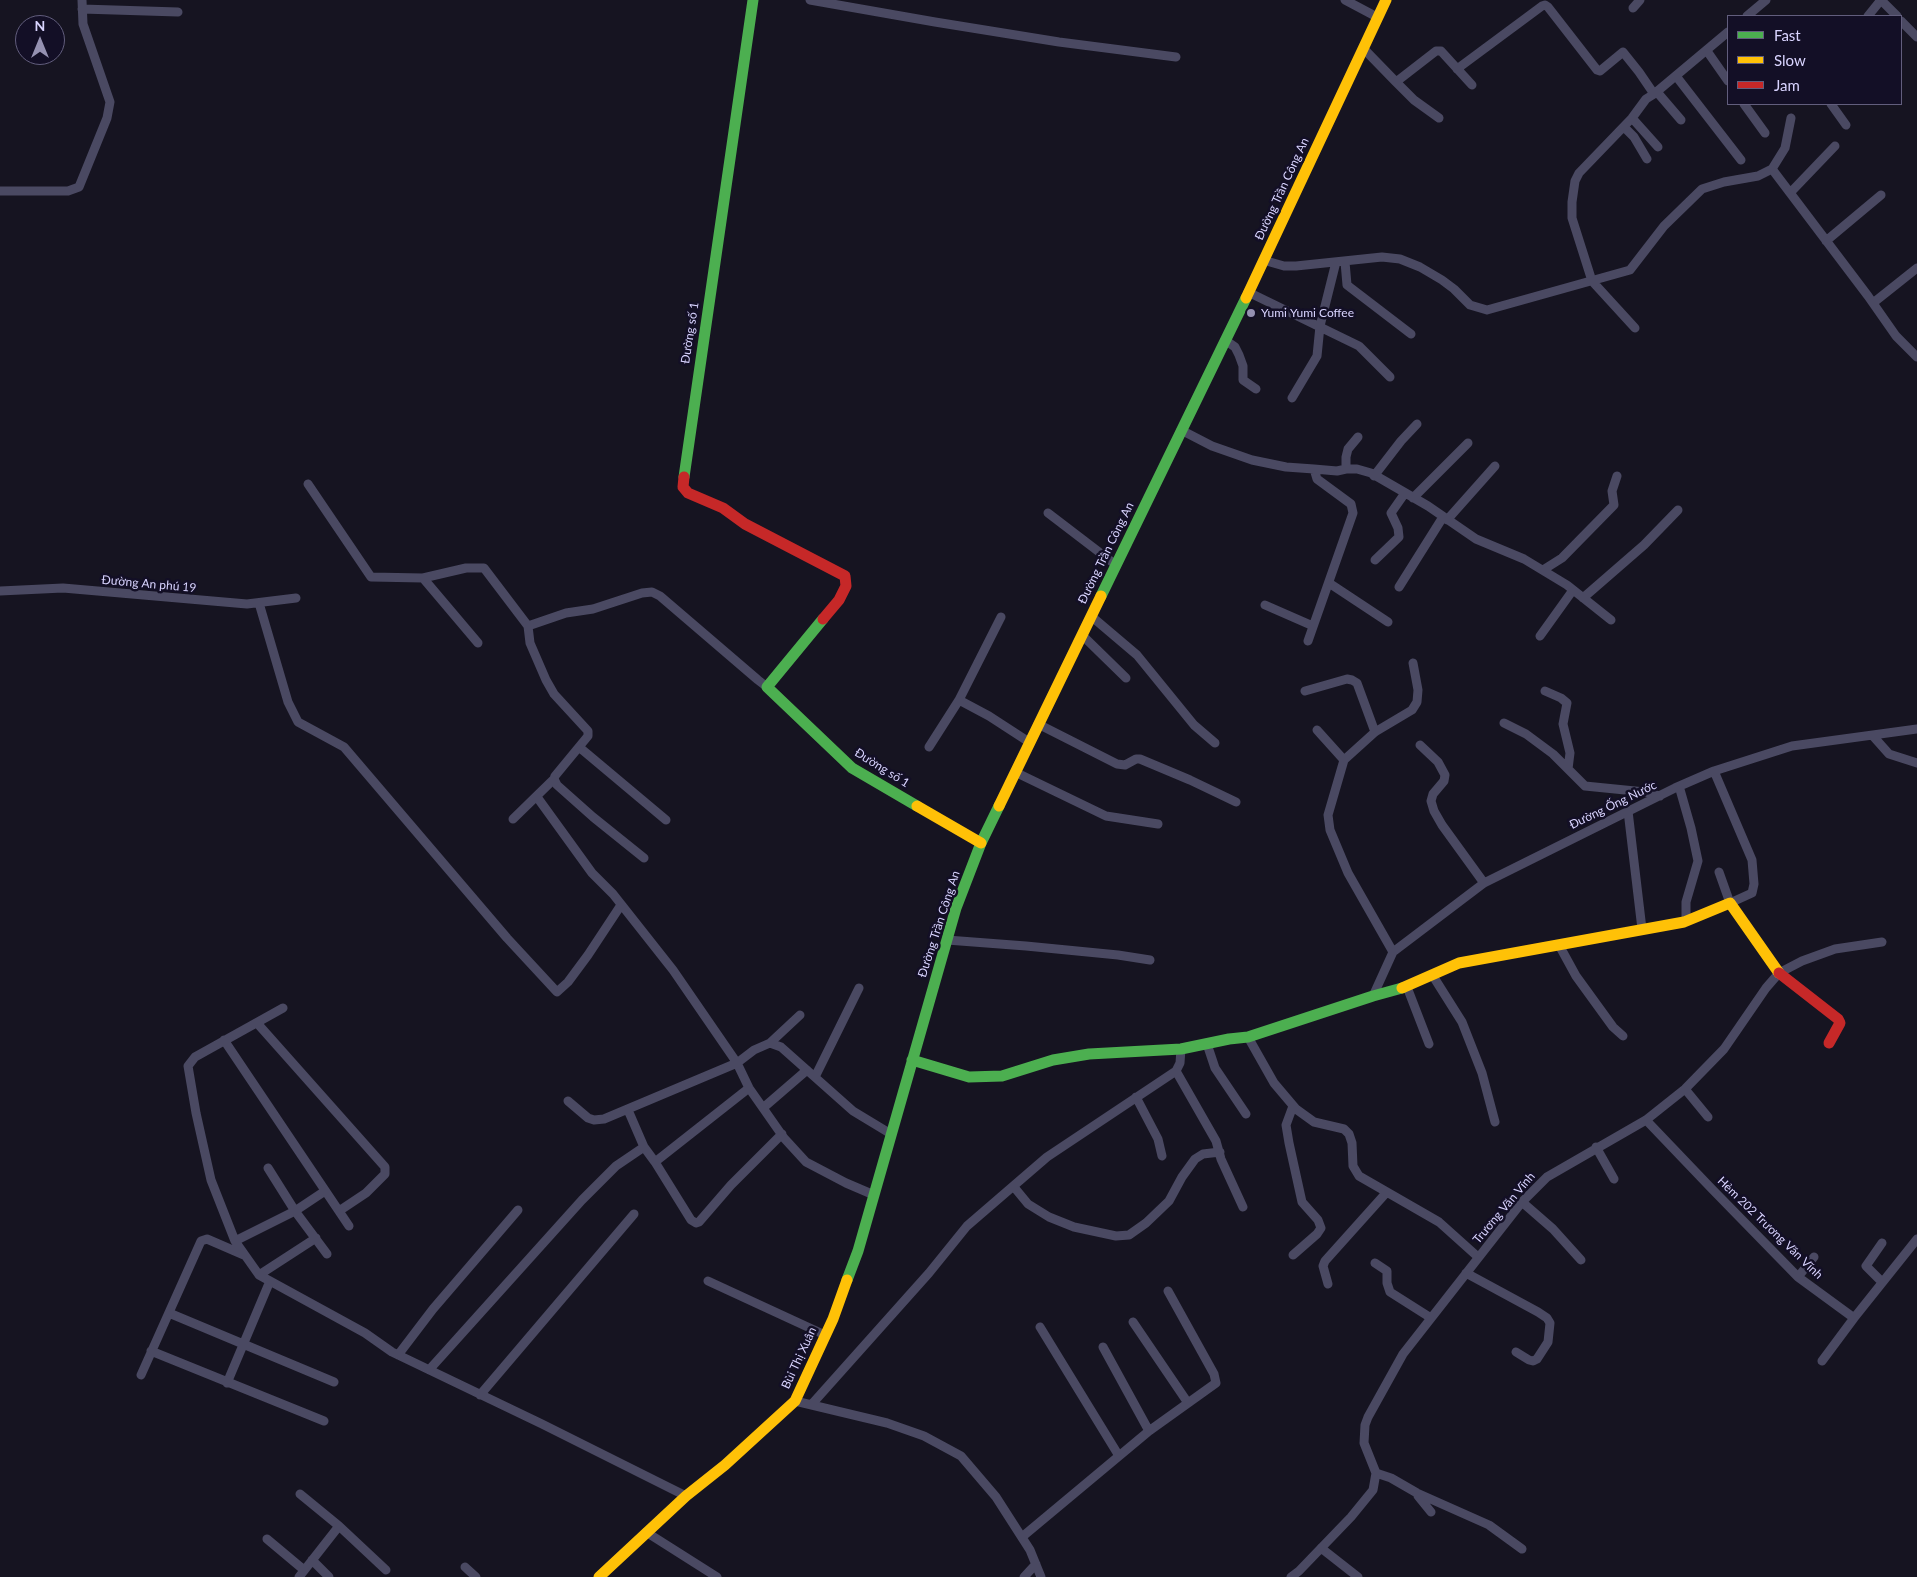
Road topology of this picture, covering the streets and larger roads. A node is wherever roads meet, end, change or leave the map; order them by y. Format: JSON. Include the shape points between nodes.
{"nodes":[{"id":1,"x":140,"y":0,"type":"edge"},
{"id":2,"x":753,"y":0,"type":"edge"},
{"id":3,"x":810,"y":0,"type":"edge"},
{"id":4,"x":1345,"y":0,"type":"edge"},
{"id":5,"x":1386,"y":0,"type":"edge"},
{"id":6,"x":1640,"y":0,"type":"edge"},
{"id":7,"x":1766,"y":0,"type":"edge"},
{"id":8,"x":1881,"y":0,"type":"edge"},
{"id":9,"x":82,"y":4,"type":"edge"},
{"id":10,"x":1632,"y":8,"type":"dead end"},
{"id":11,"x":140,"y":10,"type":"junction"},
{"id":12,"x":178,"y":12,"type":"dead end"},
{"id":13,"x":1748,"y":15,"type":"edge"},
{"id":14,"x":1869,"y":15,"type":"edge"},
{"id":15,"x":1895,"y":15,"type":"edge"},
{"id":16,"x":1377,"y":17,"type":"junction"},
{"id":17,"x":1902,"y":22,"type":"edge"},
{"id":18,"x":1727,"y":33,"type":"edge"},
{"id":19,"x":1917,"y":37,"type":"edge"},
{"id":20,"x":1363,"y":48,"type":"junction"},
{"id":21,"x":1707,"y":51,"type":"junction"},
{"id":22,"x":1176,"y":57,"type":"dead end"},
{"id":23,"x":1457,"y":70,"type":"junction"},
{"id":24,"x":1676,"y":76,"type":"junction"},
{"id":25,"x":1727,"y":80,"type":"edge"},
{"id":26,"x":1396,"y":82,"type":"junction"},
{"id":27,"x":1472,"y":85,"type":"dead end"},
{"id":28,"x":1655,"y":93,"type":"junction"},
{"id":29,"x":1745,"y":105,"type":"edge"},
{"id":30,"x":1832,"y":105,"type":"edge"},
{"id":31,"x":1440,"y":118,"type":"dead end"},
{"id":32,"x":1632,"y":118,"type":"junction"},
{"id":33,"x":1791,"y":118,"type":"dead end"},
{"id":34,"x":1682,"y":120,"type":"dead end"},
{"id":35,"x":1846,"y":124,"type":"dead end"},
{"id":36,"x":1624,"y":126,"type":"junction"},
{"id":37,"x":1765,"y":132,"type":"dead end"},
{"id":38,"x":1835,"y":146,"type":"dead end"},
{"id":39,"x":1658,"y":147,"type":"dead end"},
{"id":40,"x":1648,"y":159,"type":"dead end"},
{"id":41,"x":1741,"y":160,"type":"dead end"},
{"id":42,"x":1772,"y":169,"type":"junction"},
{"id":43,"x":0,"y":191,"type":"edge"},
{"id":44,"x":1790,"y":193,"type":"junction"},
{"id":45,"x":1881,"y":195,"type":"dead end"},
{"id":46,"x":1826,"y":241,"type":"junction"},
{"id":47,"x":1263,"y":260,"type":"junction"},
{"id":48,"x":1341,"y":262,"type":"junction"},
{"id":49,"x":1917,"y":268,"type":"edge"},
{"id":50,"x":1592,"y":281,"type":"junction"},
{"id":51,"x":1248,"y":292,"type":"junction"},
{"id":52,"x":1873,"y":303,"type":"junction"},
{"id":53,"x":1320,"y":326,"type":"junction"},
{"id":54,"x":1635,"y":328,"type":"dead end"},
{"id":55,"x":1411,"y":334,"type":"dead end"},
{"id":56,"x":1225,"y":340,"type":"junction"},
{"id":57,"x":1917,"y":357,"type":"edge"},
{"id":58,"x":1390,"y":377,"type":"dead end"},
{"id":59,"x":1256,"y":389,"type":"dead end"},
{"id":60,"x":1292,"y":398,"type":"dead end"},
{"id":61,"x":1417,"y":424,"type":"dead end"},
{"id":62,"x":1181,"y":430,"type":"junction"},
{"id":63,"x":1358,"y":436,"type":"dead end"},
{"id":64,"x":1468,"y":443,"type":"dead end"},
{"id":65,"x":1495,"y":466,"type":"dead end"},
{"id":66,"x":1314,"y":469,"type":"junction"},
{"id":67,"x":1346,"y":469,"type":"junction"},
{"id":68,"x":1374,"y":476,"type":"junction"},
{"id":69,"x":1616,"y":476,"type":"dead end"},
{"id":70,"x":308,"y":484,"type":"dead end"},
{"id":71,"x":1409,"y":496,"type":"junction"},
{"id":72,"x":1678,"y":510,"type":"dead end"},
{"id":73,"x":1048,"y":513,"type":"dead end"},
{"id":74,"x":1445,"y":518,"type":"junction"},
{"id":75,"x":1375,"y":560,"type":"dead end"},
{"id":76,"x":1116,"y":566,"type":"junction"},
{"id":77,"x":1543,"y":570,"type":"junction"},
{"id":78,"x":423,"y":578,"type":"junction"},
{"id":79,"x":1329,"y":583,"type":"junction"},
{"id":80,"x":1399,"y":587,"type":"dead end"},
{"id":81,"x":1573,"y":590,"type":"junction"},
{"id":82,"x":0,"y":591,"type":"edge"},
{"id":83,"x":296,"y":598,"type":"dead end"},
{"id":84,"x":1583,"y":598,"type":"junction"},
{"id":85,"x":259,"y":602,"type":"junction"},
{"id":86,"x":1265,"y":605,"type":"dead end"},
{"id":87,"x":1091,"y":616,"type":"junction"},
{"id":88,"x":1001,"y":617,"type":"dead end"},
{"id":89,"x":1611,"y":620,"type":"dead end"},
{"id":90,"x":1388,"y":622,"type":"dead end"},
{"id":91,"x":528,"y":626,"type":"junction"},
{"id":92,"x":1313,"y":626,"type":"junction"},
{"id":93,"x":1082,"y":635,"type":"junction"},
{"id":94,"x":1540,"y":636,"type":"dead end"},
{"id":95,"x":1308,"y":641,"type":"dead end"},
{"id":96,"x":478,"y":643,"type":"dead end"},
{"id":97,"x":1413,"y":663,"type":"dead end"},
{"id":98,"x":1126,"y":678,"type":"dead end"},
{"id":99,"x":771,"y":683,"type":"junction"},
{"id":100,"x":1305,"y":691,"type":"dead end"},
{"id":101,"x":1545,"y":691,"type":"dead end"},
{"id":102,"x":959,"y":700,"type":"junction"},
{"id":103,"x":1504,"y":723,"type":"dead end"},
{"id":104,"x":1038,"y":724,"type":"junction"},
{"id":105,"x":1917,"y":729,"type":"edge"},
{"id":106,"x":1317,"y":730,"type":"dead end"},
{"id":107,"x":1374,"y":732,"type":"junction"},
{"id":108,"x":1873,"y":736,"type":"junction"},
{"id":109,"x":1029,"y":742,"type":"junction"},
{"id":110,"x":1215,"y":743,"type":"dead end"},
{"id":111,"x":1420,"y":745,"type":"dead end"},
{"id":112,"x":579,"y":746,"type":"junction"},
{"id":113,"x":929,"y":747,"type":"dead end"},
{"id":114,"x":1344,"y":760,"type":"junction"},
{"id":115,"x":1917,"y":764,"type":"edge"},
{"id":116,"x":1568,"y":769,"type":"junction"},
{"id":117,"x":1714,"y":771,"type":"junction"},
{"id":118,"x":1015,"y":772,"type":"junction"},
{"id":119,"x":554,"y":779,"type":"junction"},
{"id":120,"x":1679,"y":786,"type":"junction"},
{"id":121,"x":1660,"y":796,"type":"junction"},
{"id":122,"x":537,"y":798,"type":"junction"},
{"id":123,"x":1236,"y":802,"type":"dead end"},
{"id":124,"x":1628,"y":811,"type":"junction"},
{"id":125,"x":513,"y":819,"type":"dead end"},
{"id":126,"x":666,"y":820,"type":"dead end"},
{"id":127,"x":1158,"y":824,"type":"dead end"},
{"id":128,"x":981,"y":843,"type":"junction"},
{"id":129,"x":644,"y":858,"type":"dead end"},
{"id":130,"x":1719,"y":872,"type":"dead end"},
{"id":131,"x":1484,"y":883,"type":"junction"},
{"id":132,"x":1730,"y":903,"type":"junction"},
{"id":133,"x":621,"y":904,"type":"junction"},
{"id":134,"x":1686,"y":921,"type":"junction"},
{"id":135,"x":1642,"y":929,"type":"junction"},
{"id":136,"x":947,"y":940,"type":"junction"},
{"id":137,"x":1882,"y":942,"type":"dead end"},
{"id":138,"x":1559,"y":945,"type":"junction"},
{"id":139,"x":1393,"y":952,"type":"junction"},
{"id":140,"x":1150,"y":960,"type":"dead end"},
{"id":141,"x":1779,"y":973,"type":"junction"},
{"id":142,"x":1433,"y":976,"type":"junction"},
{"id":143,"x":1407,"y":987,"type":"junction"},
{"id":144,"x":859,"y":988,"type":"dead end"},
{"id":145,"x":1372,"y":996,"type":"junction"},
{"id":146,"x":283,"y":1008,"type":"dead end"},
{"id":147,"x":800,"y":1015,"type":"dead end"},
{"id":148,"x":257,"y":1023,"type":"junction"},
{"id":149,"x":1623,"y":1036,"type":"dead end"},
{"id":150,"x":1248,"y":1037,"type":"junction"},
{"id":151,"x":224,"y":1040,"type":"junction"},
{"id":152,"x":770,"y":1043,"type":"junction"},
{"id":153,"x":1829,"y":1043,"type":"dead end"},
{"id":154,"x":1207,"y":1044,"type":"junction"},
{"id":155,"x":1429,"y":1044,"type":"dead end"},
{"id":156,"x":1181,"y":1049,"type":"junction"},
{"id":157,"x":912,"y":1060,"type":"junction"},
{"id":158,"x":737,"y":1063,"type":"junction"},
{"id":159,"x":807,"y":1070,"type":"junction"},
{"id":160,"x":1176,"y":1070,"type":"junction"},
{"id":161,"x":815,"y":1077,"type":"junction"},
{"id":162,"x":749,"y":1088,"type":"junction"},
{"id":163,"x":1685,"y":1089,"type":"junction"},
{"id":164,"x":1136,"y":1097,"type":"junction"},
{"id":165,"x":568,"y":1101,"type":"dead end"},
{"id":166,"x":1293,"y":1106,"type":"junction"},
{"id":167,"x":763,"y":1108,"type":"junction"},
{"id":168,"x":628,"y":1110,"type":"junction"},
{"id":169,"x":1246,"y":1114,"type":"dead end"},
{"id":170,"x":1708,"y":1117,"type":"dead end"},
{"id":171,"x":1646,"y":1120,"type":"junction"},
{"id":172,"x":1495,"y":1122,"type":"dead end"},
{"id":173,"x":782,"y":1134,"type":"junction"},
{"id":174,"x":890,"y":1134,"type":"junction"},
{"id":175,"x":644,"y":1147,"type":"junction"},
{"id":176,"x":1596,"y":1147,"type":"junction"},
{"id":177,"x":1220,"y":1152,"type":"junction"},
{"id":178,"x":1162,"y":1156,"type":"dead end"},
{"id":179,"x":655,"y":1162,"type":"junction"},
{"id":180,"x":268,"y":1168,"type":"dead end"},
{"id":181,"x":1614,"y":1179,"type":"dead end"},
{"id":182,"x":1014,"y":1186,"type":"junction"},
{"id":183,"x":325,"y":1191,"type":"junction"},
{"id":184,"x":1386,"y":1193,"type":"junction"},
{"id":185,"x":874,"y":1195,"type":"junction"},
{"id":186,"x":1522,"y":1202,"type":"junction"},
{"id":187,"x":1243,"y":1207,"type":"dead end"},
{"id":188,"x":518,"y":1210,"type":"dead end"},
{"id":189,"x":294,"y":1211,"type":"junction"},
{"id":190,"x":339,"y":1211,"type":"junction"},
{"id":191,"x":634,"y":1214,"type":"dead end"},
{"id":192,"x":349,"y":1226,"type":"dead end"},
{"id":193,"x":316,"y":1238,"type":"junction"},
{"id":194,"x":1917,"y":1239,"type":"edge"},
{"id":195,"x":235,"y":1241,"type":"junction"},
{"id":196,"x":1882,"y":1243,"type":"dead end"},
{"id":197,"x":326,"y":1254,"type":"dead end"},
{"id":198,"x":244,"y":1255,"type":"junction"},
{"id":199,"x":1293,"y":1255,"type":"dead end"},
{"id":200,"x":1478,"y":1258,"type":"junction"},
{"id":201,"x":1814,"y":1258,"type":"dead end"},
{"id":202,"x":1581,"y":1260,"type":"dead end"},
{"id":203,"x":1375,"y":1263,"type":"dead end"},
{"id":204,"x":1466,"y":1273,"type":"junction"},
{"id":205,"x":260,"y":1275,"type":"junction"},
{"id":206,"x":1798,"y":1277,"type":"junction"},
{"id":207,"x":270,"y":1280,"type":"junction"},
{"id":208,"x":708,"y":1281,"type":"dead end"},
{"id":209,"x":1882,"y":1282,"type":"junction"},
{"id":210,"x":1328,"y":1284,"type":"dead end"},
{"id":211,"x":1168,"y":1291,"type":"dead end"},
{"id":212,"x":169,"y":1313,"type":"junction"},
{"id":213,"x":1431,"y":1318,"type":"junction"},
{"id":214,"x":1854,"y":1318,"type":"junction"},
{"id":215,"x":1133,"y":1322,"type":"dead end"},
{"id":216,"x":1040,"y":1327,"type":"dead end"},
{"id":217,"x":825,"y":1335,"type":"junction"},
{"id":218,"x":242,"y":1344,"type":"junction"},
{"id":219,"x":1103,"y":1347,"type":"dead end"},
{"id":220,"x":152,"y":1351,"type":"junction"},
{"id":221,"x":1516,"y":1352,"type":"dead end"},
{"id":222,"x":398,"y":1355,"type":"junction"},
{"id":223,"x":1822,"y":1361,"type":"dead end"},
{"id":224,"x":429,"y":1370,"type":"junction"},
{"id":225,"x":141,"y":1375,"type":"dead end"},
{"id":226,"x":334,"y":1382,"type":"dead end"},
{"id":227,"x":227,"y":1383,"type":"junction"},
{"id":228,"x":480,"y":1394,"type":"junction"},
{"id":229,"x":795,"y":1401,"type":"junction"},
{"id":230,"x":1188,"y":1403,"type":"junction"},
{"id":231,"x":812,"y":1404,"type":"junction"},
{"id":232,"x":324,"y":1421,"type":"dead end"},
{"id":233,"x":1150,"y":1431,"type":"junction"},
{"id":234,"x":1119,"y":1456,"type":"junction"},
{"id":235,"x":1376,"y":1474,"type":"junction"},
{"id":236,"x":1417,"y":1493,"type":"junction"},
{"id":237,"x":300,"y":1494,"type":"dead end"},
{"id":238,"x":686,"y":1496,"type":"junction"},
{"id":239,"x":1431,"y":1512,"type":"dead end"},
{"id":240,"x":340,"y":1526,"type":"junction"},
{"id":241,"x":646,"y":1532,"type":"junction"},
{"id":242,"x":1022,"y":1537,"type":"junction"},
{"id":243,"x":267,"y":1539,"type":"dead end"},
{"id":244,"x":1320,"y":1548,"type":"junction"},
{"id":245,"x":1522,"y":1549,"type":"dead end"},
{"id":246,"x":312,"y":1560,"type":"junction"},
{"id":247,"x":1036,"y":1564,"type":"junction"},
{"id":248,"x":465,"y":1567,"type":"dead end"},
{"id":249,"x":386,"y":1570,"type":"dead end"},
{"id":250,"x":302,"y":1574,"type":"edge"},
{"id":251,"x":329,"y":1577,"type":"edge"},
{"id":252,"x":476,"y":1577,"type":"edge"},
{"id":253,"x":599,"y":1577,"type":"edge"},
{"id":254,"x":717,"y":1577,"type":"edge"},
{"id":255,"x":1024,"y":1577,"type":"edge"},
{"id":256,"x":1041,"y":1577,"type":"edge"},
{"id":257,"x":1291,"y":1577,"type":"edge"},
{"id":258,"x":1358,"y":1577,"type":"edge"}],
"edges":[{"from":1,"to":11,"type":"street"},
{"from":2,"to":99,"type":"street","name":"Đường số 1","via":[[683,486],[688,493],[723,508],[745,524],[845,576],[846,586],[839,600]]},
{"from":3,"to":22,"type":"street","via":[[1040,39]]},
{"from":4,"to":16,"type":"street"},
{"from":5,"to":16,"type":"street","name":"Đường Trần Công An"},
{"from":6,"to":10,"type":"street"},
{"from":7,"to":13,"type":"street"},
{"from":8,"to":14,"type":"street"},
{"from":8,"to":15,"type":"street"},
{"from":9,"to":11,"type":"street"},
{"from":9,"to":43,"type":"street","via":[[84,24],[110,102],[107,118],[79,187],[68,191]]},
{"from":11,"to":12,"type":"street"},
{"from":16,"to":20,"type":"street","name":"Đường Trần Công An"},
{"from":17,"to":19,"type":"street"},
{"from":18,"to":21,"type":"street"},
{"from":20,"to":26,"type":"street"},
{"from":20,"to":47,"type":"street","name":"Đường Trần Công An"},
{"from":21,"to":24,"type":"street"},
{"from":21,"to":25,"type":"street"},
{"from":23,"to":26,"type":"street","via":[[1438,50]]},
{"from":23,"to":27,"type":"street"},
{"from":23,"to":28,"type":"street","via":[[1545,5],[1596,70],[1600,71],[1625,52]]},
{"from":24,"to":28,"type":"street"},
{"from":24,"to":41,"type":"street"},
{"from":26,"to":31,"type":"street","via":[[1414,100]]},
{"from":28,"to":32,"type":"street"},
{"from":28,"to":34,"type":"street"},
{"from":29,"to":37,"type":"street"},
{"from":30,"to":35,"type":"street"},
{"from":32,"to":36,"type":"street"},
{"from":32,"to":39,"type":"street"},
{"from":33,"to":42,"type":"street","via":[[1785,148]]},
{"from":36,"to":40,"type":"street"},
{"from":36,"to":50,"type":"street","via":[[1575,181],[1572,218]]},
{"from":38,"to":44,"type":"street"},
{"from":42,"to":44,"type":"street"},
{"from":42,"to":50,"type":"street","via":[[1758,176],[1702,189],[1664,226],[1630,270]]},
{"from":44,"to":46,"type":"street"},
{"from":45,"to":46,"type":"street"},
{"from":46,"to":52,"type":"street"},
{"from":47,"to":48,"type":"street","via":[[1284,266]]},
{"from":47,"to":51,"type":"street","name":"Đường Trần Công An"},
{"from":48,"to":50,"type":"street","via":[[1382,256],[1400,259],[1442,280],[1470,305],[1486,310]]},
{"from":48,"to":53,"type":"street"},
{"from":48,"to":55,"type":"street","via":[[1347,285]]},
{"from":49,"to":52,"type":"street"},
{"from":50,"to":54,"type":"street"},
{"from":51,"to":53,"type":"street"},
{"from":51,"to":56,"type":"street","name":"Đường Trần Công An"},
{"from":52,"to":57,"type":"street","via":[[1896,336]]},
{"from":53,"to":58,"type":"street","via":[[1359,346]]},
{"from":53,"to":60,"type":"street","via":[[1317,356]]},
{"from":56,"to":59,"type":"street","via":[[1235,347],[1239,355],[1243,380]]},
{"from":56,"to":62,"type":"street","name":"Đường Trần Công An"},
{"from":61,"to":68,"type":"street"},
{"from":62,"to":66,"type":"street","via":[[1212,446],[1252,460]]},
{"from":62,"to":76,"type":"street","name":"Đường Trần Công An"},
{"from":63,"to":67,"type":"street","via":[[1348,449]]},
{"from":64,"to":71,"type":"street"},
{"from":65,"to":74,"type":"street"},
{"from":66,"to":67,"type":"street"},
{"from":66,"to":79,"type":"street","via":[[1317,479],[1351,504],[1353,513]]},
{"from":67,"to":68,"type":"street","via":[[1357,469]]},
{"from":68,"to":71,"type":"street"},
{"from":69,"to":77,"type":"street","via":[[1612,491],[1614,505],[1562,558]]},
{"from":70,"to":78,"type":"street","via":[[371,577]]},
{"from":71,"to":74,"type":"street"},
{"from":71,"to":75,"type":"street","via":[[1391,513],[1399,537]]},
{"from":72,"to":84,"type":"street","via":[[1644,545]]},
{"from":73,"to":76,"type":"street"},
{"from":74,"to":77,"type":"street","via":[[1476,539]]},
{"from":74,"to":80,"type":"street"},
{"from":76,"to":87,"type":"street","name":"Đường Trần Công An"},
{"from":77,"to":81,"type":"street"},
{"from":78,"to":91,"type":"street","via":[[466,568],[484,568]]},
{"from":78,"to":96,"type":"street"},
{"from":79,"to":90,"type":"street"},
{"from":79,"to":92,"type":"street"},
{"from":81,"to":84,"type":"street"},
{"from":81,"to":94,"type":"street"},
{"from":82,"to":85,"type":"street","name":"Đường An phú 19","via":[[63,588],[246,604]]},
{"from":83,"to":85,"type":"street","name":"Đường An phú 19"},
{"from":84,"to":89,"type":"street"},
{"from":85,"to":133,"type":"street","via":[[288,702],[298,722],[344,748],[557,992],[588,955]]},
{"from":86,"to":92,"type":"street"},
{"from":87,"to":93,"type":"street","name":"Đường Trần Công An"},
{"from":87,"to":110,"type":"street","via":[[1137,655],[1194,725]]},
{"from":88,"to":102,"type":"street"},
{"from":91,"to":99,"type":"street","via":[[652,592],[758,680]]},
{"from":91,"to":112,"type":"street","via":[[530,643],[554,694],[587,728],[588,736]]},
{"from":92,"to":95,"type":"street"},
{"from":93,"to":98,"type":"street"},
{"from":93,"to":104,"type":"street","name":"Đường Trần Công An"},
{"from":97,"to":107,"type":"street","via":[[1417,702],[1412,710]]},
{"from":99,"to":128,"type":"street","name":"Đường số 1","via":[[852,768]]},
{"from":100,"to":107,"type":"street","via":[[1352,680],[1357,683]]},
{"from":101,"to":116,"type":"street","via":[[1566,703],[1564,724],[1570,753]]},
{"from":102,"to":109,"type":"street"},
{"from":102,"to":113,"type":"street"},
{"from":103,"to":116,"type":"street","via":[[1554,754]]},
{"from":104,"to":109,"type":"street","name":"Đường Trần Công An"},
{"from":104,"to":123,"type":"street","via":[[1116,764],[1140,760]]},
{"from":105,"to":108,"type":"street","name":"Đường Ống Nước"},
{"from":106,"to":114,"type":"street"},
{"from":107,"to":114,"type":"street"},
{"from":108,"to":115,"type":"street","via":[[1889,754]]},
{"from":108,"to":117,"type":"street","name":"Đường Ống Nước","via":[[1792,746]]},
{"from":109,"to":118,"type":"street","name":"Đường Trần Công An"},
{"from":111,"to":131,"type":"street","via":[[1438,762],[1445,775],[1433,794],[1434,811]]},
{"from":112,"to":119,"type":"street"},
{"from":112,"to":126,"type":"street"},
{"from":114,"to":139,"type":"street","via":[[1328,821],[1348,873]]},
{"from":116,"to":121,"type":"street","via":[[1585,786]]},
{"from":117,"to":120,"type":"street","name":"Đường Ống Nước"},
{"from":117,"to":132,"type":"street","via":[[1752,860],[1754,872],[1752,893]]},
{"from":118,"to":127,"type":"street","via":[[1106,816]]},
{"from":118,"to":128,"type":"street","name":"Đường Trần Công An"},
{"from":119,"to":122,"type":"street"},
{"from":119,"to":129,"type":"street","via":[[593,817]]},
{"from":120,"to":121,"type":"street","name":"Đường Ống Nước"},
{"from":120,"to":134,"type":"street","via":[[1698,861],[1686,902]]},
{"from":121,"to":124,"type":"street","name":"Đường Ống Nước"},
{"from":122,"to":125,"type":"street"},
{"from":122,"to":133,"type":"street","via":[[592,873]]},
{"from":124,"to":131,"type":"street","name":"Đường Ống Nước"},
{"from":124,"to":135,"type":"street"},
{"from":128,"to":136,"type":"street","name":"Đường Trần Công An"},
{"from":130,"to":132,"type":"street"},
{"from":131,"to":139,"type":"street","name":"Đường Ống Nước"},
{"from":132,"to":134,"type":"street"},
{"from":132,"to":141,"type":"street"},
{"from":133,"to":158,"type":"street","via":[[673,970]]},
{"from":134,"to":135,"type":"street"},
{"from":135,"to":138,"type":"street"},
{"from":136,"to":140,"type":"street","via":[[1044,947]]},
{"from":136,"to":157,"type":"street","name":"Đường Trần Công An"},
{"from":137,"to":141,"type":"street","name":"Trương Văn Vĩnh","via":[[1835,949]]},
{"from":138,"to":142,"type":"street","via":[[1459,963]]},
{"from":138,"to":149,"type":"street","via":[[1576,976],[1612,1027]]},
{"from":139,"to":145,"type":"street","name":"Đường Ống Nước"},
{"from":141,"to":153,"type":"street","via":[[1838,1018],[1840,1023]]},
{"from":141,"to":163,"type":"street","name":"Trương Văn Vĩnh","via":[[1724,1049]]},
{"from":142,"to":143,"type":"street"},
{"from":142,"to":172,"type":"street","via":[[1462,1022],[1482,1073]]},
{"from":143,"to":145,"type":"street"},
{"from":143,"to":155,"type":"street"},
{"from":144,"to":161,"type":"street"},
{"from":145,"to":150,"type":"street"},
{"from":146,"to":148,"type":"street"},
{"from":147,"to":152,"type":"street"},
{"from":148,"to":151,"type":"street"},
{"from":148,"to":190,"type":"street","via":[[385,1167],[385,1174],[366,1193]]},
{"from":150,"to":154,"type":"street"},
{"from":150,"to":166,"type":"street","via":[[1274,1083]]},
{"from":151,"to":183,"type":"street"},
{"from":151,"to":195,"type":"street","via":[[195,1056],[188,1066],[211,1180]]},
{"from":152,"to":158,"type":"street"},
{"from":152,"to":159,"type":"street","via":[[781,1047]]},
{"from":154,"to":156,"type":"street"},
{"from":154,"to":169,"type":"street","via":[[1215,1068]]},
{"from":156,"to":157,"type":"street","via":[[1089,1054],[984,1078],[969,1077]]},
{"from":156,"to":160,"type":"street"},
{"from":157,"to":174,"type":"street","name":"Đường Trần Công An"},
{"from":158,"to":162,"type":"street"},
{"from":158,"to":168,"type":"street"},
{"from":159,"to":161,"type":"street"},
{"from":159,"to":167,"type":"street"},
{"from":160,"to":164,"type":"street"},
{"from":160,"to":177,"type":"street"},
{"from":161,"to":174,"type":"street","via":[[853,1111]]},
{"from":162,"to":167,"type":"street"},
{"from":162,"to":179,"type":"street"},
{"from":163,"to":170,"type":"street"},
{"from":163,"to":171,"type":"street","name":"Trương Văn Vĩnh"},
{"from":164,"to":178,"type":"street","via":[[1158,1139]]},
{"from":164,"to":182,"type":"street","via":[[1047,1156]]},
{"from":165,"to":168,"type":"street","via":[[594,1120]]},
{"from":166,"to":184,"type":"street","via":[[1314,1122],[1344,1129],[1352,1144],[1355,1172]]},
{"from":166,"to":199,"type":"street","via":[[1286,1125],[1302,1202],[1321,1228]]},
{"from":167,"to":173,"type":"street"},
{"from":168,"to":175,"type":"street"},
{"from":171,"to":176,"type":"street","name":"Trương Văn Vĩnh"},
{"from":171,"to":206,"type":"street","name":"Hẻm 202 Trương Văn Vĩnh"},
{"from":173,"to":179,"type":"street","via":[[697,1224],[691,1220]]},
{"from":173,"to":185,"type":"street","via":[[806,1162]]},
{"from":174,"to":185,"type":"street","name":"Bùi Thị Xuân"},
{"from":175,"to":179,"type":"street"},
{"from":175,"to":224,"type":"street","via":[[616,1166],[582,1200]]},
{"from":176,"to":181,"type":"street"},
{"from":176,"to":186,"type":"street","name":"Trương Văn Vĩnh","via":[[1546,1177]]},
{"from":177,"to":182,"type":"street","via":[[1203,1154],[1195,1159],[1169,1201],[1129,1235],[1116,1236],[1074,1227],[1048,1217],[1028,1204]]},
{"from":177,"to":187,"type":"street"},
{"from":180,"to":189,"type":"street"},
{"from":182,"to":231,"type":"street","via":[[966,1226],[929,1273]]},
{"from":183,"to":189,"type":"street"},
{"from":183,"to":190,"type":"street"},
{"from":184,"to":200,"type":"street","via":[[1438,1222]]},
{"from":184,"to":210,"type":"street","via":[[1325,1261],[1323,1266]]},
{"from":185,"to":217,"type":"street","name":"Bùi Thị Xuân","via":[[858,1251]]},
{"from":186,"to":200,"type":"street","name":"Trương Văn Vĩnh"},
{"from":186,"to":202,"type":"street","via":[[1553,1228]]},
{"from":188,"to":222,"type":"street"},
{"from":189,"to":193,"type":"street"},
{"from":189,"to":195,"type":"street"},
{"from":190,"to":192,"type":"street"},
{"from":191,"to":228,"type":"street"},
{"from":193,"to":197,"type":"street"},
{"from":193,"to":205,"type":"street"},
{"from":194,"to":209,"type":"street"},
{"from":195,"to":198,"type":"street"},
{"from":196,"to":209,"type":"street","via":[[1866,1266]]},
{"from":198,"to":205,"type":"street"},
{"from":198,"to":212,"type":"street","via":[[207,1239],[201,1241]]},
{"from":200,"to":204,"type":"street","name":"Trương Văn Vĩnh"},
{"from":201,"to":206,"type":"street"},
{"from":203,"to":213,"type":"street","via":[[1387,1271],[1386,1283],[1390,1292]]},
{"from":204,"to":213,"type":"street","name":"Trương Văn Vĩnh"},
{"from":204,"to":221,"type":"street","via":[[1547,1318],[1550,1323],[1548,1342],[1537,1359],[1529,1360]]},
{"from":205,"to":207,"type":"street"},
{"from":206,"to":214,"type":"street","name":"Hẻm 202 Trương Văn Vĩnh"},
{"from":207,"to":218,"type":"street"},
{"from":207,"to":222,"type":"street"},
{"from":208,"to":217,"type":"street"},
{"from":209,"to":214,"type":"street"},
{"from":211,"to":230,"type":"street","via":[[1217,1379],[1214,1386]]},
{"from":212,"to":218,"type":"street"},
{"from":212,"to":220,"type":"street"},
{"from":213,"to":235,"type":"street","name":"Trương Văn Vĩnh","via":[[1403,1354],[1368,1416],[1364,1443]]},
{"from":214,"to":223,"type":"street"},
{"from":215,"to":230,"type":"street"},
{"from":216,"to":234,"type":"street"},
{"from":217,"to":229,"type":"street","name":"Bùi Thị Xuân"},
{"from":218,"to":226,"type":"street"},
{"from":218,"to":227,"type":"street"},
{"from":219,"to":233,"type":"street"},
{"from":220,"to":225,"type":"street"},
{"from":220,"to":227,"type":"street"},
{"from":222,"to":224,"type":"street"},
{"from":224,"to":228,"type":"street"},
{"from":227,"to":232,"type":"street"},
{"from":228,"to":238,"type":"street"},
{"from":229,"to":231,"type":"street"},
{"from":229,"to":238,"type":"street","name":"Bùi Thị Xuân"},
{"from":230,"to":233,"type":"street"},
{"from":231,"to":242,"type":"street","via":[[887,1422],[924,1436],[961,1456],[996,1497]]},
{"from":233,"to":234,"type":"street"},
{"from":234,"to":242,"type":"street"},
{"from":235,"to":236,"type":"street","via":[[1391,1478]]},
{"from":235,"to":244,"type":"street","via":[[1373,1490]]},
{"from":236,"to":239,"type":"street"},
{"from":236,"to":245,"type":"street","via":[[1489,1525]]},
{"from":237,"to":240,"type":"street"},
{"from":238,"to":241,"type":"street","name":"Bùi Thị Xuân"},
{"from":240,"to":246,"type":"street"},
{"from":240,"to":249,"type":"street"},
{"from":241,"to":253,"type":"street","name":"Bùi Thị Xuân"},
{"from":241,"to":254,"type":"street"},
{"from":242,"to":247,"type":"street"},
{"from":243,"to":250,"type":"street"},
{"from":244,"to":257,"type":"street"},
{"from":244,"to":258,"type":"street"},
{"from":246,"to":250,"type":"street"},
{"from":246,"to":251,"type":"street"},
{"from":247,"to":255,"type":"street"},
{"from":247,"to":256,"type":"street"},
{"from":248,"to":252,"type":"street"}]}
